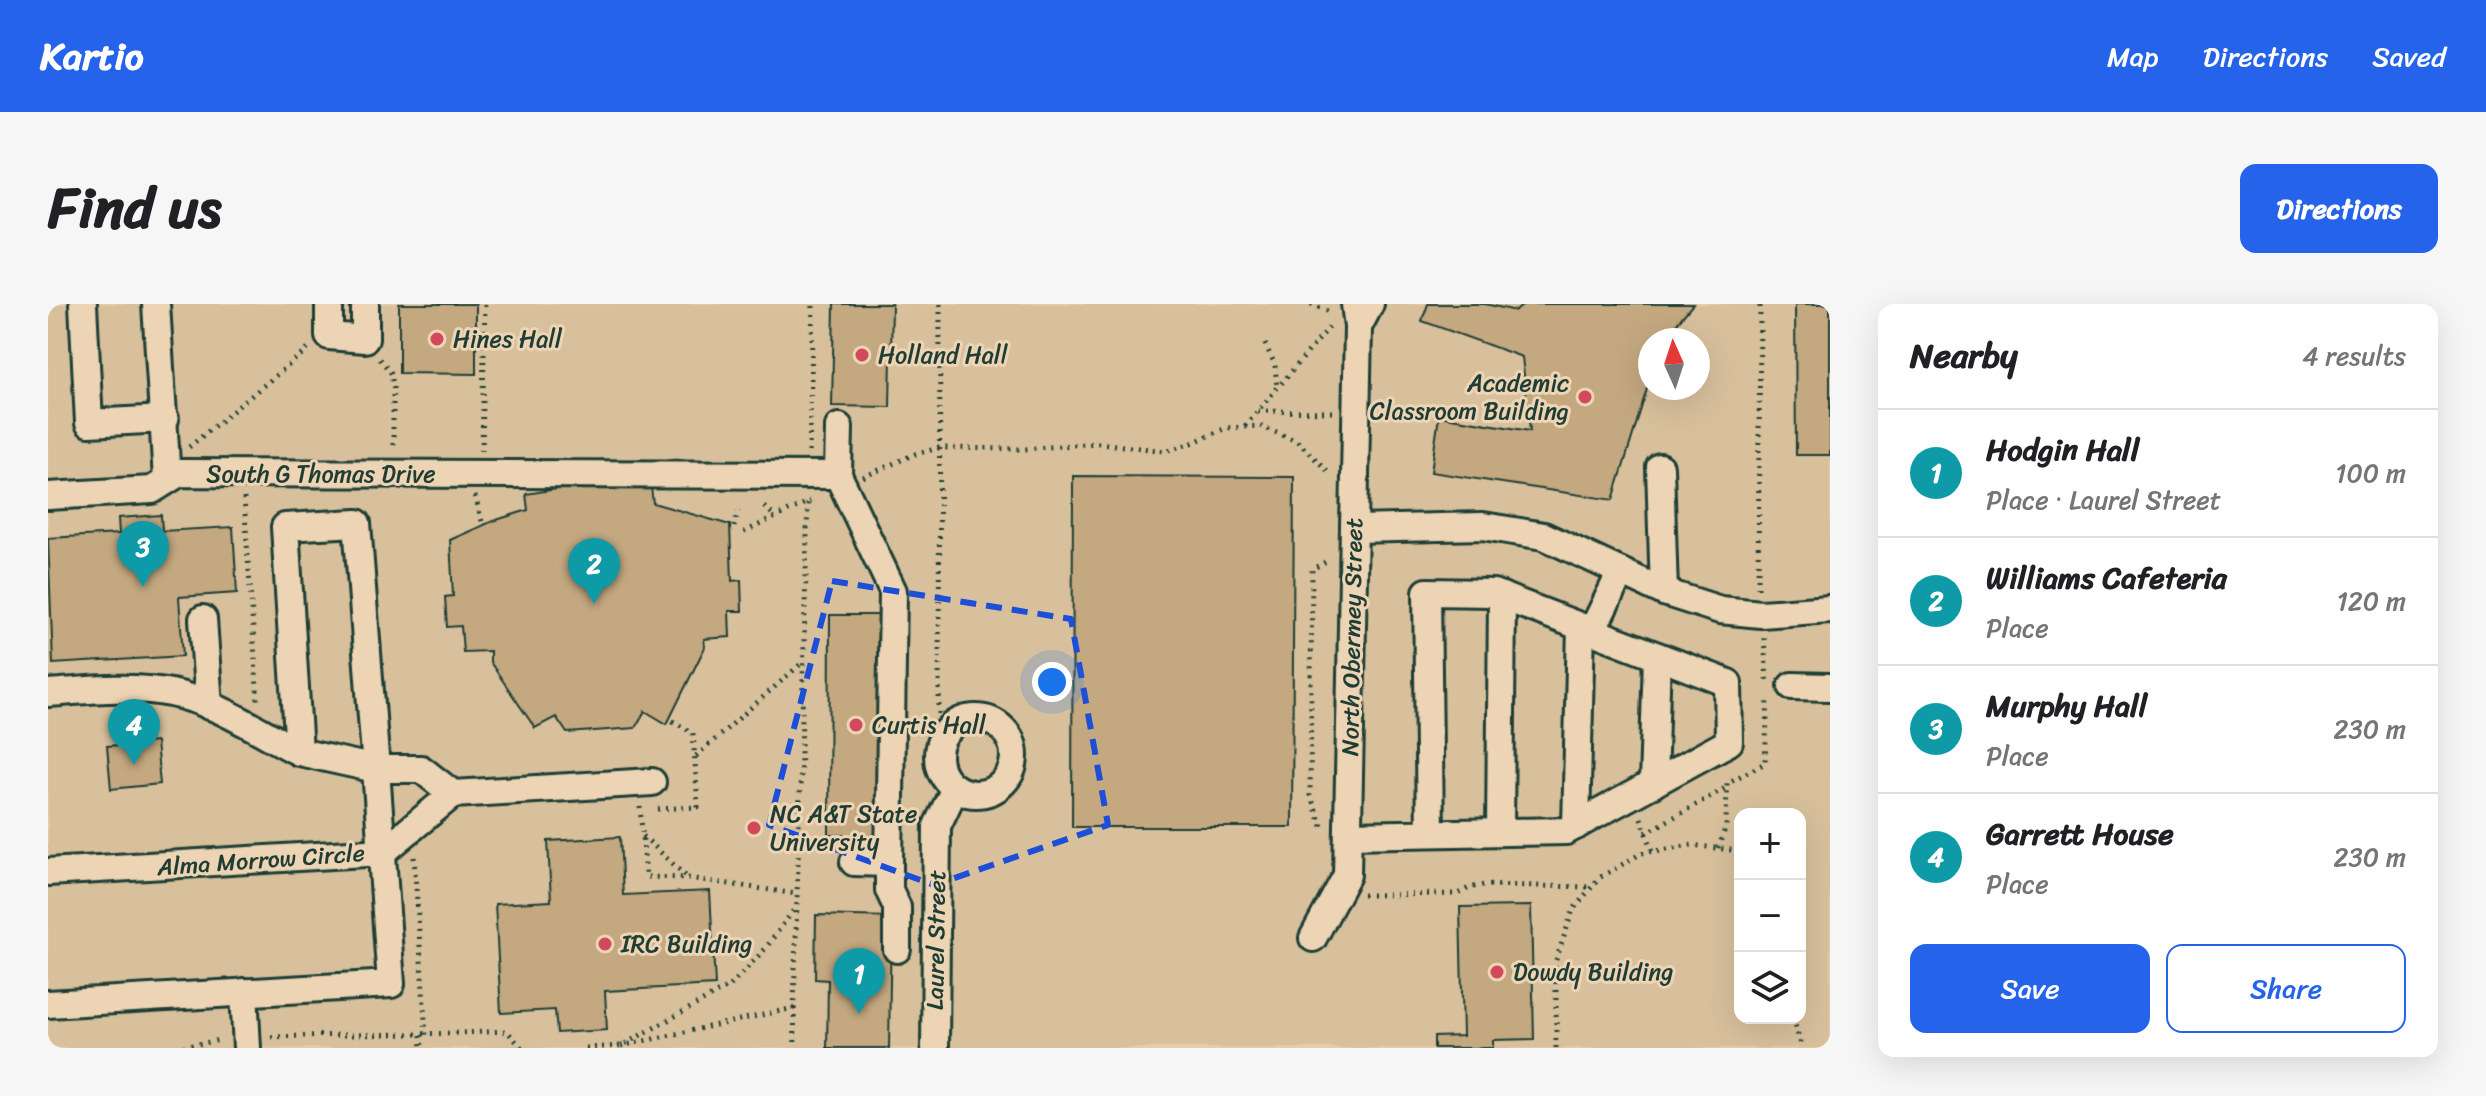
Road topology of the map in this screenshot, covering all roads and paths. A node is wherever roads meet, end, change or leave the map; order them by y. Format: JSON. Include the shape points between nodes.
{"nodes":[{"id":1,"x":83,"y":304,"type":"edge"},
{"id":2,"x":156,"y":304,"type":"edge"},
{"id":3,"x":329,"y":304,"type":"edge"},
{"id":4,"x":365,"y":304,"type":"edge"},
{"id":5,"x":485,"y":304,"type":"edge"},
{"id":6,"x":813,"y":304,"type":"edge"},
{"id":7,"x":940,"y":304,"type":"edge"},
{"id":8,"x":1370,"y":304,"type":"edge"},
{"id":9,"x":1350,"y":316,"type":"edge"},
{"id":10,"x":329,"y":336,"type":"junction"},
{"id":11,"x":365,"y":339,"type":"junction"},
{"id":12,"x":1265,"y":344,"type":"dead end"},
{"id":13,"x":1277,"y":388,"type":"junction"},
{"id":14,"x":1257,"y":411,"type":"junction"},
{"id":15,"x":1356,"y":412,"type":"junction"},
{"id":16,"x":165,"y":419,"type":"junction"},
{"id":17,"x":839,"y":427,"type":"dead end"},
{"id":18,"x":1244,"y":427,"type":"junction"},
{"id":19,"x":971,"y":447,"type":"dead end"},
{"id":20,"x":1660,"y":467,"type":"dead end"},
{"id":21,"x":167,"y":473,"type":"junction"},
{"id":22,"x":243,"y":473,"type":"junction"},
{"id":23,"x":393,"y":474,"type":"junction"},
{"id":24,"x":478,"y":475,"type":"junction"},
{"id":25,"x":809,"y":475,"type":"junction"},
{"id":26,"x":838,"y":475,"type":"junction"},
{"id":27,"x":1334,"y":477,"type":"dead end"},
{"id":28,"x":48,"y":496,"type":"edge"},
{"id":29,"x":764,"y":507,"type":"dead end"},
{"id":30,"x":738,"y":511,"type":"dead end"},
{"id":31,"x":776,"y":517,"type":"dead end"},
{"id":32,"x":483,"y":525,"type":"dead end"},
{"id":33,"x":734,"y":527,"type":"dead end"},
{"id":34,"x":1354,"y":529,"type":"junction"},
{"id":35,"x":1621,"y":572,"type":"junction"},
{"id":36,"x":1664,"y":592,"type":"junction"},
{"id":37,"x":1502,"y":596,"type":"junction"},
{"id":38,"x":1830,"y":609,"type":"edge"},
{"id":39,"x":203,"y":619,"type":"dead end"},
{"id":40,"x":1586,"y":629,"type":"junction"},
{"id":41,"x":1657,"y":656,"type":"junction"},
{"id":42,"x":803,"y":662,"type":"junction"},
{"id":43,"x":1792,"y":686,"type":"dead end"},
{"id":44,"x":1830,"y":687,"type":"edge"},
{"id":45,"x":48,"y":693,"type":"edge"},
{"id":46,"x":209,"y":706,"type":"junction"},
{"id":47,"x":669,"y":719,"type":"dead end"},
{"id":48,"x":260,"y":732,"type":"junction"},
{"id":49,"x":946,"y":733,"type":"junction"},
{"id":50,"x":299,"y":752,"type":"junction"},
{"id":51,"x":695,"y":756,"type":"junction"},
{"id":52,"x":376,"y":769,"type":"junction"},
{"id":53,"x":645,"y":782,"type":"joint"},
{"id":54,"x":1727,"y":787,"type":"dead end"},
{"id":55,"x":955,"y":788,"type":"junction"},
{"id":56,"x":1643,"y":789,"type":"junction"},
{"id":57,"x":453,"y":794,"type":"junction"},
{"id":58,"x":641,"y":809,"type":"junction"},
{"id":59,"x":1576,"y":826,"type":"junction"},
{"id":60,"x":413,"y":828,"type":"junction"},
{"id":61,"x":1500,"y":832,"type":"junction"},
{"id":62,"x":1430,"y":833,"type":"junction"},
{"id":63,"x":1646,"y":833,"type":"junction"},
{"id":64,"x":1348,"y":835,"type":"junction"},
{"id":65,"x":643,"y":836,"type":"junction"},
{"id":66,"x":1653,"y":851,"type":"junction"},
{"id":67,"x":383,"y":852,"type":"junction"},
{"id":68,"x":1734,"y":852,"type":"edge"},
{"id":69,"x":854,"y":862,"type":"dead end"},
{"id":70,"x":889,"y":863,"type":"junction"},
{"id":71,"x":48,"y":872,"type":"edge"},
{"id":72,"x":688,"y":878,"type":"junction"},
{"id":73,"x":1592,"y":887,"type":"junction"},
{"id":74,"x":797,"y":894,"type":"junction"},
{"id":75,"x":1336,"y":895,"type":"junction"},
{"id":76,"x":797,"y":905,"type":"junction"},
{"id":77,"x":1313,"y":938,"type":"dead end"},
{"id":78,"x":897,"y":949,"type":"dead end"},
{"id":79,"x":244,"y":992,"type":"junction"},
{"id":80,"x":48,"y":1004,"type":"edge"},
{"id":81,"x":794,"y":1008,"type":"junction"},
{"id":82,"x":1795,"y":1024,"type":"edge"},
{"id":83,"x":424,"y":1035,"type":"junction"},
{"id":84,"x":247,"y":1043,"type":"edge"},
{"id":85,"x":621,"y":1046,"type":"edge"},
{"id":86,"x":175,"y":1048,"type":"edge"},
{"id":87,"x":422,"y":1048,"type":"edge"},
{"id":88,"x":522,"y":1048,"type":"edge"},
{"id":89,"x":586,"y":1048,"type":"edge"},
{"id":90,"x":795,"y":1048,"type":"edge"},
{"id":91,"x":935,"y":1048,"type":"edge"},
{"id":92,"x":1556,"y":1048,"type":"edge"},
{"id":93,"x":1802,"y":1048,"type":"edge"}],
"edges":[{"from":1,"to":16,"type":"street","via":[[89,423]]},
{"from":2,"to":16,"type":"street"},
{"from":3,"to":10,"type":"street"},
{"from":4,"to":11,"type":"street"},
{"from":5,"to":24,"type":"path"},
{"from":6,"to":25,"type":"path"},
{"from":7,"to":49,"type":"path","via":[[939,714]]},
{"from":8,"to":9,"type":"street","name":"North Obermey Street"},
{"from":9,"to":13,"type":"path"},
{"from":9,"to":15,"type":"street","name":"North Obermey Street"},
{"from":10,"to":11,"type":"street"},
{"from":10,"to":21,"type":"path","via":[[295,357]]},
{"from":11,"to":23,"type":"path","via":[[391,373]]},
{"from":12,"to":13,"type":"path","via":[[1275,365]]},
{"from":13,"to":14,"type":"path"},
{"from":14,"to":15,"type":"path"},
{"from":14,"to":18,"type":"path"},
{"from":15,"to":34,"type":"street","name":"North Obermey Street"},
{"from":16,"to":21,"type":"street"},
{"from":17,"to":26,"type":"street"},
{"from":18,"to":19,"type":"path","via":[[1226,428],[1165,451],[1098,443]]},
{"from":18,"to":27,"type":"path","via":[[1260,426],[1297,441]]},
{"from":20,"to":36,"type":"street"},
{"from":21,"to":22,"type":"street","name":"South G Thomas Drive"},
{"from":21,"to":28,"type":"street","name":"South G Thomas Drive","via":[[152,490]]},
{"from":22,"to":23,"type":"street","name":"South G Thomas Drive"},
{"from":22,"to":48,"type":"path"},
{"from":23,"to":24,"type":"street","name":"South G Thomas Drive"},
{"from":24,"to":25,"type":"street","name":"South G Thomas Drive"},
{"from":24,"to":32,"type":"path","via":[[475,499]]},
{"from":25,"to":26,"type":"street","name":"South G Thomas Drive"},
{"from":25,"to":42,"type":"path"},
{"from":26,"to":70,"type":"street","via":[[893,591]]},
{"from":29,"to":31,"type":"path"},
{"from":30,"to":33,"type":"path"},
{"from":34,"to":35,"type":"street","via":[[1483,526],[1544,536]]},
{"from":34,"to":64,"type":"street","name":"North Obermey Street"},
{"from":35,"to":36,"type":"street"},
{"from":35,"to":40,"type":"street"},
{"from":36,"to":38,"type":"street","via":[[1720,610],[1761,614]]},
{"from":37,"to":40,"type":"street"},
{"from":37,"to":61,"type":"street"},
{"from":37,"to":62,"type":"street","via":[[1427,592]]},
{"from":39,"to":46,"type":"street"},
{"from":40,"to":41,"type":"street"},
{"from":40,"to":59,"type":"street"},
{"from":41,"to":56,"type":"street"},
{"from":41,"to":56,"type":"street","via":[[1728,683],[1729,742]]},
{"from":42,"to":51,"type":"path"},
{"from":42,"to":74,"type":"path"},
{"from":43,"to":44,"type":"street"},
{"from":45,"to":46,"type":"street","via":[[120,687],[172,693]]},
{"from":46,"to":48,"type":"street"},
{"from":47,"to":51,"type":"path","via":[[693,733]]},
{"from":48,"to":50,"type":"street"},
{"from":49,"to":55,"type":"street","via":[[939,768]]},
{"from":49,"to":55,"type":"street","via":[[955,724],[980,718],[1002,728],[1014,750],[1010,775],[1002,785],[979,794]]},
{"from":50,"to":52,"type":"street"},
{"from":50,"to":52,"type":"street","via":[[285,527],[357,523]]},
{"from":51,"to":58,"type":"path","via":[[698,807]]},
{"from":52,"to":57,"type":"street","via":[[421,769]]},
{"from":52,"to":67,"type":"street"},
{"from":53,"to":57,"type":"street"},
{"from":53,"to":58,"type":"path"},
{"from":54,"to":63,"type":"path"},
{"from":55,"to":91,"type":"street","name":"Laurel Street","via":[[937,826]]},
{"from":56,"to":59,"type":"street"},
{"from":56,"to":63,"type":"path"},
{"from":57,"to":60,"type":"street"},
{"from":58,"to":65,"type":"path"},
{"from":59,"to":61,"type":"street","via":[[1566,831]]},
{"from":60,"to":67,"type":"street"},
{"from":60,"to":83,"type":"path"},
{"from":61,"to":62,"type":"street"},
{"from":62,"to":64,"type":"street"},
{"from":63,"to":66,"type":"path"},
{"from":64,"to":75,"type":"street","name":"North Obermey Street","via":[[1347,875]]},
{"from":65,"to":72,"type":"path"},
{"from":65,"to":72,"type":"path","via":[[646,877]]},
{"from":66,"to":68,"type":"path","via":[[1692,845]]},
{"from":66,"to":73,"type":"path","via":[[1599,878]]},
{"from":67,"to":71,"type":"street","name":"Alma Morrow Circle"},
{"from":67,"to":79,"type":"street","name":"Alma Morrow Circle","via":[[391,984]]},
{"from":69,"to":70,"type":"street"},
{"from":70,"to":78,"type":"street"},
{"from":72,"to":74,"type":"path"},
{"from":73,"to":75,"type":"path","via":[[1484,885],[1458,894]]},
{"from":73,"to":92,"type":"path","via":[[1573,910],[1556,960]]},
{"from":74,"to":76,"type":"path"},
{"from":75,"to":77,"type":"street","name":"North Obermey Street"},
{"from":76,"to":81,"type":"path"},
{"from":76,"to":85,"type":"path","via":[[730,986]]},
{"from":79,"to":80,"type":"street","name":"Alma Morrow Circle"},
{"from":79,"to":84,"type":"street"},
{"from":81,"to":85,"type":"path"},
{"from":81,"to":90,"type":"path"},
{"from":82,"to":93,"type":"path"},
{"from":83,"to":84,"type":"path","via":[[367,1033]]},
{"from":83,"to":87,"type":"path"},
{"from":83,"to":88,"type":"path","via":[[507,1031]]},
{"from":84,"to":86,"type":"path"},
{"from":85,"to":89,"type":"path"}]}
